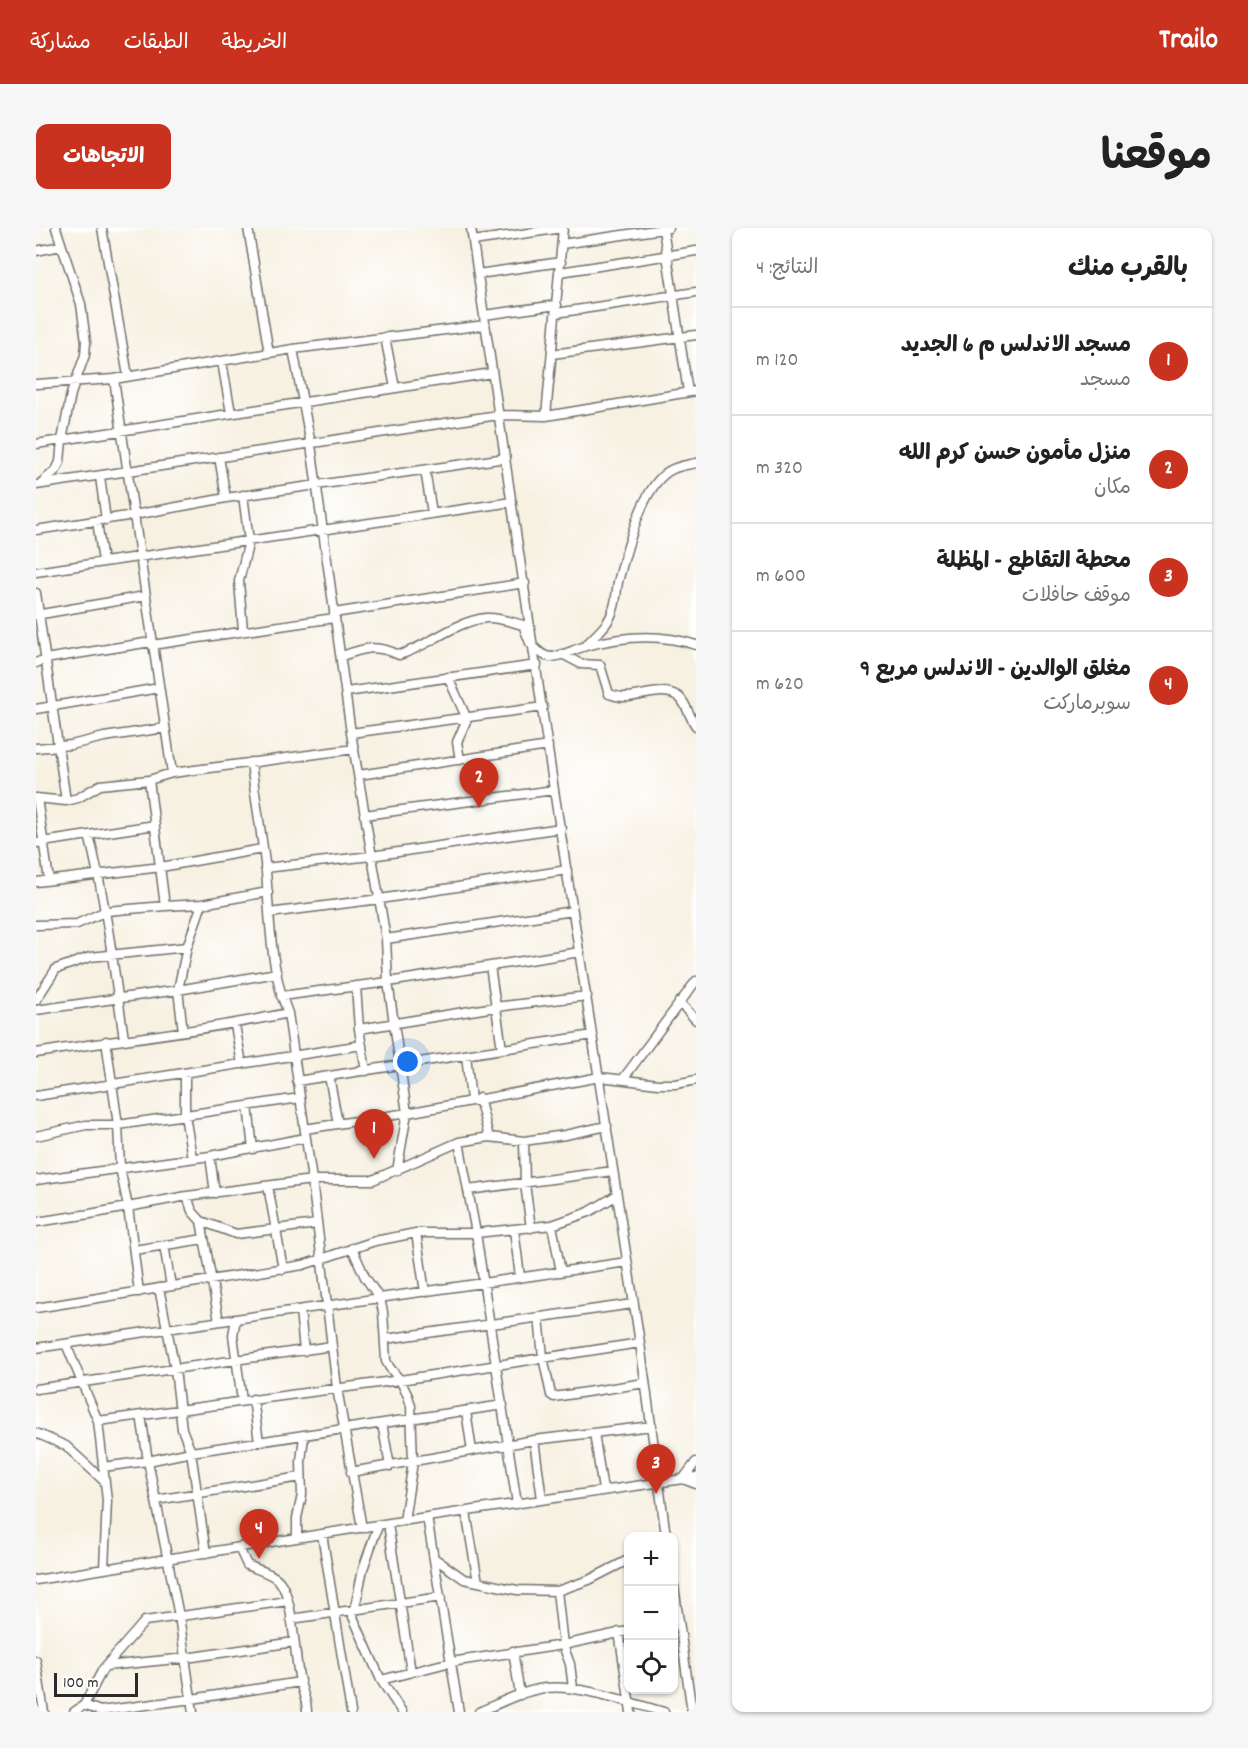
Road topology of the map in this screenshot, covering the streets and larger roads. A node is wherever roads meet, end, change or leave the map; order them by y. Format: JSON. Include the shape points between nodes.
{"nodes":[{"id":1,"x":56,"y":228,"type":"edge"},
{"id":2,"x":102,"y":228,"type":"edge"},
{"id":3,"x":248,"y":228,"type":"edge"},
{"id":4,"x":471,"y":228,"type":"edge"},
{"id":5,"x":563,"y":228,"type":"edge"},
{"id":6,"x":666,"y":228,"type":"edge"},
{"id":7,"x":473,"y":241,"type":"junction"},
{"id":8,"x":562,"y":244,"type":"junction"},
{"id":9,"x":62,"y":246,"type":"junction"},
{"id":10,"x":36,"y":251,"type":"edge"},
{"id":11,"x":696,"y":251,"type":"edge"},
{"id":12,"x":666,"y":255,"type":"junction"},
{"id":13,"x":560,"y":267,"type":"junction"},
{"id":14,"x":478,"y":274,"type":"junction"},
{"id":15,"x":696,"y":292,"type":"edge"},
{"id":16,"x":672,"y":296,"type":"junction"},
{"id":17,"x":556,"y":309,"type":"junction"},
{"id":18,"x":484,"y":315,"type":"junction"},
{"id":19,"x":485,"y":325,"type":"junction"},
{"id":20,"x":696,"y":335,"type":"edge"},
{"id":21,"x":385,"y":337,"type":"junction"},
{"id":22,"x":679,"y":338,"type":"junction"},
{"id":23,"x":293,"y":349,"type":"junction"},
{"id":24,"x":269,"y":353,"type":"junction"},
{"id":25,"x":552,"y":354,"type":"junction"},
{"id":26,"x":222,"y":362,"type":"junction"},
{"id":27,"x":492,"y":373,"type":"junction"},
{"id":28,"x":128,"y":376,"type":"junction"},
{"id":29,"x":114,"y":379,"type":"junction"},
{"id":30,"x":75,"y":381,"type":"junction"},
{"id":31,"x":36,"y":384,"type":"edge"},
{"id":32,"x":395,"y":388,"type":"junction"},
{"id":33,"x":692,"y":391,"type":"edge"},
{"id":34,"x":303,"y":402,"type":"junction"},
{"id":35,"x":231,"y":413,"type":"junction"},
{"id":36,"x":498,"y":415,"type":"junction"},
{"id":37,"x":546,"y":416,"type":"junction"},
{"id":38,"x":121,"y":430,"type":"junction"},
{"id":39,"x":62,"y":440,"type":"junction"},
{"id":40,"x":36,"y":444,"type":"edge"},
{"id":41,"x":311,"y":445,"type":"junction"},
{"id":42,"x":219,"y":457,"type":"junction"},
{"id":43,"x":506,"y":458,"type":"junction"},
{"id":44,"x":696,"y":463,"type":"edge"},
{"id":45,"x":425,"y":470,"type":"junction"},
{"id":46,"x":127,"y":472,"type":"junction"},
{"id":47,"x":100,"y":477,"type":"junction"},
{"id":48,"x":317,"y":485,"type":"junction"},
{"id":49,"x":37,"y":486,"type":"edge"},
{"id":50,"x":243,"y":495,"type":"junction"},
{"id":51,"x":226,"y":498,"type":"junction"},
{"id":52,"x":512,"y":501,"type":"junction"},
{"id":53,"x":432,"y":513,"type":"junction"},
{"id":54,"x":134,"y":515,"type":"junction"},
{"id":55,"x":106,"y":520,"type":"junction"},
{"id":56,"x":97,"y":521,"type":"junction"},
{"id":57,"x":323,"y":528,"type":"junction"},
{"id":58,"x":36,"y":530,"type":"edge"},
{"id":59,"x":249,"y":541,"type":"junction"},
{"id":60,"x":140,"y":556,"type":"junction"},
{"id":61,"x":103,"y":562,"type":"junction"},
{"id":62,"x":36,"y":572,"type":"edge"},
{"id":63,"x":525,"y":583,"type":"junction"},
{"id":64,"x":36,"y":593,"type":"edge"},
{"id":65,"x":145,"y":596,"type":"junction"},
{"id":66,"x":38,"y":614,"type":"edge"},
{"id":67,"x":334,"y":616,"type":"junction"},
{"id":68,"x":243,"y":632,"type":"junction"},
{"id":69,"x":151,"y":643,"type":"junction"},
{"id":70,"x":696,"y":645,"type":"edge"},
{"id":71,"x":585,"y":646,"type":"junction"},
{"id":72,"x":562,"y":654,"type":"junction"},
{"id":73,"x":342,"y":656,"type":"junction"},
{"id":74,"x":536,"y":656,"type":"junction"},
{"id":75,"x":45,"y":659,"type":"junction"},
{"id":76,"x":36,"y":663,"type":"edge"},
{"id":77,"x":448,"y":678,"type":"junction"},
{"id":78,"x":159,"y":688,"type":"junction"},
{"id":79,"x":346,"y":692,"type":"junction"},
{"id":80,"x":53,"y":706,"type":"junction"},
{"id":81,"x":543,"y":707,"type":"junction"},
{"id":82,"x":36,"y":709,"type":"edge"},
{"id":83,"x":467,"y":719,"type":"junction"},
{"id":84,"x":696,"y":726,"type":"edge"},
{"id":85,"x":165,"y":728,"type":"junction"},
{"id":86,"x":351,"y":733,"type":"junction"},
{"id":87,"x":549,"y":746,"type":"junction"},
{"id":88,"x":58,"y":747,"type":"junction"},
{"id":89,"x":36,"y":748,"type":"edge"},
{"id":90,"x":354,"y":749,"type":"junction"},
{"id":91,"x":460,"y":760,"type":"junction"},
{"id":92,"x":250,"y":762,"type":"junction"},
{"id":93,"x":172,"y":773,"type":"junction"},
{"id":94,"x":358,"y":776,"type":"junction"},
{"id":95,"x":148,"y":780,"type":"junction"},
{"id":96,"x":554,"y":789,"type":"junction"},
{"id":97,"x":37,"y":798,"type":"edge"},
{"id":98,"x":66,"y":801,"type":"junction"},
{"id":99,"x":364,"y":815,"type":"junction"},
{"id":100,"x":155,"y":825,"type":"junction"},
{"id":101,"x":561,"y":828,"type":"junction"},
{"id":102,"x":89,"y":835,"type":"junction"},
{"id":103,"x":40,"y":842,"type":"edge"},
{"id":104,"x":262,"y":849,"type":"junction"},
{"id":105,"x":371,"y":856,"type":"junction"},
{"id":106,"x":161,"y":867,"type":"junction"},
{"id":107,"x":266,"y":868,"type":"junction"},
{"id":108,"x":567,"y":870,"type":"junction"},
{"id":109,"x":99,"y":874,"type":"junction"},
{"id":110,"x":49,"y":880,"type":"junction"},
{"id":111,"x":36,"y":882,"type":"edge"},
{"id":112,"x":268,"y":892,"type":"junction"},
{"id":113,"x":380,"y":899,"type":"junction"},
{"id":114,"x":202,"y":904,"type":"junction"},
{"id":115,"x":165,"y":906,"type":"junction"},
{"id":116,"x":106,"y":911,"type":"junction"},
{"id":117,"x":573,"y":911,"type":"junction"},
{"id":118,"x":269,"y":913,"type":"junction"},
{"id":119,"x":36,"y":925,"type":"edge"},
{"id":120,"x":386,"y":939,"type":"junction"},
{"id":121,"x":187,"y":947,"type":"junction"},
{"id":122,"x":580,"y":952,"type":"junction"},
{"id":123,"x":112,"y":956,"type":"junction"},
{"id":124,"x":490,"y":966,"type":"junction"},
{"id":125,"x":277,"y":972,"type":"junction"},
{"id":126,"x":696,"y":981,"type":"edge"},
{"id":127,"x":388,"y":982,"type":"junction"},
{"id":128,"x":356,"y":987,"type":"junction"},
{"id":129,"x":178,"y":990,"type":"junction"},
{"id":130,"x":281,"y":996,"type":"junction"},
{"id":131,"x":587,"y":996,"type":"junction"},
{"id":132,"x":118,"y":998,"type":"junction"},
{"id":133,"x":36,"y":1000,"type":"edge"},
{"id":134,"x":679,"y":1002,"type":"junction"},
{"id":135,"x":495,"y":1006,"type":"junction"},
{"id":136,"x":36,"y":1010,"type":"edge"},
{"id":137,"x":288,"y":1013,"type":"junction"},
{"id":138,"x":696,"y":1020,"type":"edge"},
{"id":139,"x":394,"y":1024,"type":"junction"},
{"id":140,"x":235,"y":1025,"type":"junction"},
{"id":141,"x":359,"y":1029,"type":"junction"},
{"id":142,"x":183,"y":1031,"type":"junction"},
{"id":143,"x":593,"y":1035,"type":"junction"},
{"id":144,"x":124,"y":1039,"type":"junction"},
{"id":145,"x":106,"y":1041,"type":"junction"},
{"id":146,"x":362,"y":1045,"type":"junction"},
{"id":147,"x":502,"y":1049,"type":"junction"},
{"id":148,"x":36,"y":1053,"type":"edge"},
{"id":149,"x":466,"y":1055,"type":"junction"},
{"id":150,"x":294,"y":1056,"type":"junction"},
{"id":151,"x":242,"y":1064,"type":"junction"},
{"id":152,"x":400,"y":1066,"type":"junction"},
{"id":153,"x":366,"y":1071,"type":"junction"},
{"id":154,"x":185,"y":1073,"type":"junction"},
{"id":155,"x":330,"y":1076,"type":"junction"},
{"id":156,"x":600,"y":1077,"type":"junction"},
{"id":157,"x":623,"y":1079,"type":"junction"},
{"id":158,"x":297,"y":1081,"type":"junction"},
{"id":159,"x":694,"y":1082,"type":"edge"},
{"id":160,"x":113,"y":1084,"type":"junction"},
{"id":161,"x":36,"y":1096,"type":"edge"},
{"id":162,"x":300,"y":1098,"type":"junction"},
{"id":163,"x":475,"y":1099,"type":"junction"},
{"id":164,"x":248,"y":1106,"type":"junction"},
{"id":165,"x":407,"y":1113,"type":"junction"},
{"id":166,"x":185,"y":1115,"type":"junction"},
{"id":167,"x":338,"y":1124,"type":"junction"},
{"id":168,"x":118,"y":1125,"type":"junction"},
{"id":169,"x":607,"y":1126,"type":"junction"},
{"id":170,"x":305,"y":1133,"type":"junction"},
{"id":171,"x":36,"y":1136,"type":"edge"},
{"id":172,"x":489,"y":1137,"type":"junction"},
{"id":173,"x":524,"y":1141,"type":"junction"},
{"id":174,"x":459,"y":1142,"type":"junction"},
{"id":175,"x":254,"y":1149,"type":"junction"},
{"id":176,"x":210,"y":1156,"type":"junction"},
{"id":177,"x":192,"y":1158,"type":"junction"},
{"id":178,"x":120,"y":1168,"type":"junction"},
{"id":179,"x":397,"y":1171,"type":"junction"},
{"id":180,"x":613,"y":1171,"type":"junction"},
{"id":181,"x":36,"y":1180,"type":"edge"},
{"id":182,"x":312,"y":1180,"type":"junction"},
{"id":183,"x":525,"y":1184,"type":"junction"},
{"id":184,"x":268,"y":1186,"type":"junction"},
{"id":185,"x":468,"y":1190,"type":"junction"},
{"id":186,"x":215,"y":1193,"type":"junction"},
{"id":187,"x":617,"y":1195,"type":"junction"},
{"id":188,"x":187,"y":1196,"type":"junction"},
{"id":189,"x":128,"y":1207,"type":"junction"},
{"id":190,"x":201,"y":1221,"type":"junction"},
{"id":191,"x":36,"y":1222,"type":"edge"},
{"id":192,"x":317,"y":1224,"type":"junction"},
{"id":193,"x":552,"y":1225,"type":"junction"},
{"id":194,"x":531,"y":1227,"type":"junction"},
{"id":195,"x":275,"y":1228,"type":"junction"},
{"id":196,"x":514,"y":1229,"type":"junction"},
{"id":197,"x":416,"y":1233,"type":"junction"},
{"id":198,"x":476,"y":1233,"type":"junction"},
{"id":199,"x":204,"y":1239,"type":"junction"},
{"id":200,"x":164,"y":1245,"type":"junction"},
{"id":201,"x":352,"y":1248,"type":"junction"},
{"id":202,"x":134,"y":1250,"type":"junction"},
{"id":203,"x":321,"y":1258,"type":"junction"},
{"id":204,"x":627,"y":1262,"type":"junction"},
{"id":205,"x":283,"y":1269,"type":"junction"},
{"id":206,"x":561,"y":1272,"type":"junction"},
{"id":207,"x":520,"y":1277,"type":"junction"},
{"id":208,"x":212,"y":1280,"type":"junction"},
{"id":209,"x":483,"y":1284,"type":"junction"},
{"id":210,"x":171,"y":1286,"type":"junction"},
{"id":211,"x":159,"y":1288,"type":"junction"},
{"id":212,"x":139,"y":1292,"type":"junction"},
{"id":213,"x":425,"y":1292,"type":"junction"},
{"id":214,"x":380,"y":1299,"type":"junction"},
{"id":215,"x":633,"y":1304,"type":"junction"},
{"id":216,"x":327,"y":1306,"type":"junction"},
{"id":217,"x":36,"y":1308,"type":"edge"},
{"id":218,"x":300,"y":1310,"type":"junction"},
{"id":219,"x":539,"y":1317,"type":"junction"},
{"id":220,"x":236,"y":1319,"type":"junction"},
{"id":221,"x":219,"y":1322,"type":"junction"},
{"id":222,"x":490,"y":1324,"type":"junction"},
{"id":223,"x":168,"y":1329,"type":"junction"},
{"id":224,"x":385,"y":1339,"type":"junction"},
{"id":225,"x":640,"y":1343,"type":"junction"},
{"id":226,"x":66,"y":1344,"type":"junction"},
{"id":227,"x":332,"y":1346,"type":"junction"},
{"id":228,"x":36,"y":1348,"type":"edge"},
{"id":229,"x":304,"y":1351,"type":"junction"},
{"id":230,"x":543,"y":1357,"type":"junction"},
{"id":231,"x":236,"y":1360,"type":"junction"},
{"id":232,"x":496,"y":1364,"type":"junction"},
{"id":233,"x":175,"y":1369,"type":"junction"},
{"id":234,"x":400,"y":1380,"type":"junction"},
{"id":235,"x":81,"y":1383,"type":"junction"},
{"id":236,"x":645,"y":1383,"type":"junction"},
{"id":237,"x":337,"y":1388,"type":"junction"},
{"id":238,"x":36,"y":1389,"type":"edge"},
{"id":239,"x":253,"y":1400,"type":"junction"},
{"id":240,"x":242,"y":1401,"type":"junction"},
{"id":241,"x":503,"y":1405,"type":"junction"},
{"id":242,"x":179,"y":1410,"type":"junction"},
{"id":243,"x":466,"y":1410,"type":"junction"},
{"id":244,"x":141,"y":1415,"type":"junction"},
{"id":245,"x":411,"y":1419,"type":"junction"},
{"id":246,"x":98,"y":1421,"type":"junction"},
{"id":247,"x":382,"y":1424,"type":"junction"},
{"id":248,"x":652,"y":1426,"type":"junction"},
{"id":249,"x":345,"y":1429,"type":"junction"},
{"id":250,"x":36,"y":1433,"type":"edge"},
{"id":251,"x":594,"y":1433,"type":"junction"},
{"id":252,"x":304,"y":1436,"type":"junction"},
{"id":253,"x":534,"y":1440,"type":"junction"},
{"id":254,"x":259,"y":1442,"type":"junction"},
{"id":255,"x":508,"y":1445,"type":"junction"},
{"id":256,"x":472,"y":1451,"type":"junction"},
{"id":257,"x":191,"y":1452,"type":"junction"},
{"id":258,"x":148,"y":1461,"type":"junction"},
{"id":259,"x":413,"y":1462,"type":"junction"},
{"id":260,"x":696,"y":1462,"type":"edge"},
{"id":261,"x":390,"y":1466,"type":"junction"},
{"id":262,"x":103,"y":1467,"type":"junction"},
{"id":263,"x":351,"y":1472,"type":"junction"},
{"id":264,"x":301,"y":1477,"type":"junction"},
{"id":265,"x":696,"y":1477,"type":"edge"},
{"id":266,"x":683,"y":1479,"type":"junction"},
{"id":267,"x":105,"y":1481,"type":"junction"},
{"id":268,"x":659,"y":1482,"type":"junction"},
{"id":269,"x":696,"y":1484,"type":"edge"},
{"id":270,"x":603,"y":1490,"type":"junction"},
{"id":271,"x":197,"y":1492,"type":"junction"},
{"id":272,"x":542,"y":1499,"type":"junction"},
{"id":273,"x":156,"y":1500,"type":"junction"},
{"id":274,"x":517,"y":1504,"type":"junction"},
{"id":275,"x":466,"y":1512,"type":"junction"},
{"id":276,"x":427,"y":1517,"type":"junction"},
{"id":277,"x":404,"y":1521,"type":"junction"},
{"id":278,"x":388,"y":1524,"type":"junction"},
{"id":279,"x":378,"y":1526,"type":"junction"},
{"id":280,"x":362,"y":1528,"type":"junction"},
{"id":281,"x":665,"y":1532,"type":"edge"},
{"id":282,"x":322,"y":1534,"type":"junction"},
{"id":283,"x":297,"y":1538,"type":"junction"},
{"id":284,"x":239,"y":1548,"type":"junction"},
{"id":285,"x":206,"y":1553,"type":"junction"},
{"id":286,"x":434,"y":1558,"type":"junction"},
{"id":287,"x":168,"y":1559,"type":"junction"},
{"id":288,"x":624,"y":1562,"type":"edge"},
{"id":289,"x":104,"y":1569,"type":"junction"},
{"id":290,"x":36,"y":1581,"type":"edge"},
{"id":291,"x":478,"y":1582,"type":"junction"},
{"id":292,"x":557,"y":1591,"type":"junction"},
{"id":293,"x":441,"y":1597,"type":"junction"},
{"id":294,"x":288,"y":1601,"type":"junction"},
{"id":295,"x":399,"y":1603,"type":"junction"},
{"id":296,"x":354,"y":1609,"type":"junction"},
{"id":297,"x":334,"y":1612,"type":"junction"},
{"id":298,"x":179,"y":1616,"type":"junction"},
{"id":299,"x":291,"y":1619,"type":"junction"},
{"id":300,"x":624,"y":1631,"type":"edge"},
{"id":301,"x":678,"y":1631,"type":"edge"},
{"id":302,"x":625,"y":1640,"type":"edge"},
{"id":303,"x":294,"y":1642,"type":"junction"},
{"id":304,"x":563,"y":1645,"type":"junction"},
{"id":305,"x":513,"y":1651,"type":"junction"},
{"id":306,"x":186,"y":1658,"type":"junction"},
{"id":307,"x":36,"y":1661,"type":"edge"},
{"id":308,"x":452,"y":1662,"type":"junction"},
{"id":309,"x":106,"y":1666,"type":"junction"},
{"id":310,"x":411,"y":1672,"type":"junction"},
{"id":311,"x":381,"y":1680,"type":"junction"},
{"id":312,"x":300,"y":1682,"type":"junction"},
{"id":313,"x":573,"y":1688,"type":"junction"},
{"id":314,"x":519,"y":1695,"type":"junction"},
{"id":315,"x":192,"y":1699,"type":"junction"},
{"id":316,"x":84,"y":1705,"type":"junction"},
{"id":317,"x":630,"y":1708,"type":"edge"},
{"id":318,"x":119,"y":1710,"type":"edge"},
{"id":319,"x":693,"y":1710,"type":"edge"},
{"id":320,"x":44,"y":1712,"type":"edge"},
{"id":321,"x":74,"y":1712,"type":"edge"},
{"id":322,"x":193,"y":1712,"type":"edge"},
{"id":323,"x":307,"y":1712,"type":"edge"},
{"id":324,"x":351,"y":1712,"type":"edge"},
{"id":325,"x":402,"y":1712,"type":"edge"},
{"id":326,"x":459,"y":1712,"type":"edge"},
{"id":327,"x":479,"y":1712,"type":"edge"},
{"id":328,"x":664,"y":1712,"type":"edge"}],
"edges":[{"from":1,"to":9,"type":"street"},
{"from":2,"to":28,"type":"street"},
{"from":3,"to":24,"type":"street"},
{"from":4,"to":7,"type":"street"},
{"from":5,"to":7,"type":"street"},
{"from":5,"to":8,"type":"street"},
{"from":6,"to":8,"type":"street"},
{"from":6,"to":12,"type":"street"},
{"from":7,"to":14,"type":"street"},
{"from":8,"to":13,"type":"street"},
{"from":9,"to":10,"type":"street"},
{"from":9,"to":30,"type":"street","via":[[85,323],[85,355]]},
{"from":11,"to":12,"type":"street"},
{"from":12,"to":13,"type":"street"},
{"from":12,"to":16,"type":"street"},
{"from":13,"to":14,"type":"street"},
{"from":13,"to":17,"type":"street"},
{"from":14,"to":18,"type":"street"},
{"from":15,"to":16,"type":"street"},
{"from":16,"to":17,"type":"street"},
{"from":16,"to":22,"type":"street"},
{"from":17,"to":18,"type":"street"},
{"from":17,"to":25,"type":"street"},
{"from":18,"to":19,"type":"street"},
{"from":19,"to":21,"type":"street"},
{"from":19,"to":27,"type":"street"},
{"from":20,"to":22,"type":"street"},
{"from":21,"to":23,"type":"street"},
{"from":21,"to":32,"type":"street"},
{"from":22,"to":25,"type":"street"},
{"from":22,"to":33,"type":"street"},
{"from":23,"to":24,"type":"street"},
{"from":23,"to":34,"type":"street"},
{"from":24,"to":26,"type":"street"},
{"from":25,"to":37,"type":"street"},
{"from":26,"to":28,"type":"street"},
{"from":26,"to":35,"type":"street"},
{"from":27,"to":32,"type":"street"},
{"from":27,"to":36,"type":"street"},
{"from":28,"to":29,"type":"street"},
{"from":29,"to":30,"type":"street"},
{"from":29,"to":38,"type":"street"},
{"from":30,"to":31,"type":"street"},
{"from":30,"to":39,"type":"street"},
{"from":32,"to":34,"type":"street"},
{"from":33,"to":37,"type":"street"},
{"from":34,"to":35,"type":"street"},
{"from":34,"to":41,"type":"street"},
{"from":35,"to":38,"type":"street"},
{"from":36,"to":37,"type":"street"},
{"from":36,"to":41,"type":"street"},
{"from":36,"to":43,"type":"street"},
{"from":38,"to":39,"type":"street"},
{"from":38,"to":46,"type":"street"},
{"from":39,"to":40,"type":"street"},
{"from":39,"to":49,"type":"street","via":[[56,470]]},
{"from":41,"to":42,"type":"street"},
{"from":41,"to":48,"type":"street"},
{"from":42,"to":46,"type":"street"},
{"from":42,"to":51,"type":"street"},
{"from":43,"to":45,"type":"street"},
{"from":43,"to":52,"type":"street"},
{"from":44,"to":71,"type":"street","via":[[670,470],[650,493],[629,546],[614,610]]},
{"from":45,"to":48,"type":"street"},
{"from":45,"to":53,"type":"street"},
{"from":46,"to":47,"type":"street"},
{"from":46,"to":54,"type":"street"},
{"from":47,"to":49,"type":"street"},
{"from":47,"to":55,"type":"street"},
{"from":48,"to":50,"type":"street"},
{"from":48,"to":57,"type":"street"},
{"from":50,"to":51,"type":"street"},
{"from":50,"to":59,"type":"street"},
{"from":51,"to":54,"type":"street"},
{"from":52,"to":53,"type":"street"},
{"from":52,"to":63,"type":"street"},
{"from":53,"to":57,"type":"street"},
{"from":54,"to":55,"type":"street"},
{"from":54,"to":60,"type":"street"},
{"from":55,"to":56,"type":"street"},
{"from":56,"to":58,"type":"street"},
{"from":56,"to":61,"type":"street"},
{"from":57,"to":59,"type":"street"},
{"from":57,"to":67,"type":"street"},
{"from":59,"to":60,"type":"street"},
{"from":59,"to":68,"type":"street","via":[[239,581]]},
{"from":60,"to":61,"type":"street"},
{"from":60,"to":65,"type":"street"},
{"from":61,"to":62,"type":"street"},
{"from":63,"to":67,"type":"street"},
{"from":63,"to":74,"type":"street"},
{"from":64,"to":66,"type":"street"},
{"from":65,"to":66,"type":"street"},
{"from":65,"to":69,"type":"street"},
{"from":66,"to":75,"type":"street"},
{"from":67,"to":68,"type":"street"},
{"from":67,"to":73,"type":"street"},
{"from":68,"to":69,"type":"street"},
{"from":69,"to":75,"type":"street"},
{"from":69,"to":78,"type":"street"},
{"from":70,"to":71,"type":"street","via":[[656,637]]},
{"from":71,"to":72,"type":"street"},
{"from":72,"to":74,"type":"street"},
{"from":72,"to":84,"type":"street","via":[[581,664],[600,665],[609,694],[623,698],[658,692],[677,696]]},
{"from":73,"to":74,"type":"street","via":[[382,647],[399,655],[467,622],[485,618],[523,625]]},
{"from":73,"to":79,"type":"street"},
{"from":74,"to":77,"type":"street"},
{"from":74,"to":81,"type":"street"},
{"from":75,"to":76,"type":"street"},
{"from":75,"to":80,"type":"street"},
{"from":77,"to":79,"type":"street"},
{"from":77,"to":83,"type":"street"},
{"from":78,"to":80,"type":"street"},
{"from":78,"to":85,"type":"street"},
{"from":79,"to":86,"type":"street"},
{"from":80,"to":82,"type":"street"},
{"from":80,"to":88,"type":"street"},
{"from":81,"to":83,"type":"street"},
{"from":81,"to":87,"type":"street"},
{"from":83,"to":86,"type":"street"},
{"from":83,"to":91,"type":"street","via":[[457,742]]},
{"from":85,"to":88,"type":"street"},
{"from":85,"to":93,"type":"street"},
{"from":86,"to":90,"type":"street"},
{"from":87,"to":91,"type":"street"},
{"from":87,"to":96,"type":"street"},
{"from":88,"to":89,"type":"street"},
{"from":88,"to":98,"type":"street"},
{"from":90,"to":92,"type":"street"},
{"from":90,"to":94,"type":"street"},
{"from":91,"to":94,"type":"street"},
{"from":92,"to":93,"type":"street"},
{"from":92,"to":104,"type":"street"},
{"from":93,"to":95,"type":"street"},
{"from":94,"to":99,"type":"street"},
{"from":95,"to":98,"type":"street","via":[[100,785]]},
{"from":95,"to":100,"type":"street"},
{"from":96,"to":99,"type":"street"},
{"from":96,"to":101,"type":"street"},
{"from":97,"to":98,"type":"street"},
{"from":97,"to":103,"type":"street"},
{"from":99,"to":105,"type":"street"},
{"from":100,"to":102,"type":"street"},
{"from":100,"to":106,"type":"street"},
{"from":101,"to":105,"type":"street"},
{"from":101,"to":108,"type":"street"},
{"from":102,"to":103,"type":"street"},
{"from":102,"to":109,"type":"street"},
{"from":103,"to":110,"type":"street"},
{"from":104,"to":106,"type":"street"},
{"from":104,"to":107,"type":"street"},
{"from":105,"to":107,"type":"street"},
{"from":105,"to":113,"type":"street"},
{"from":106,"to":109,"type":"street"},
{"from":106,"to":115,"type":"street"},
{"from":107,"to":112,"type":"street"},
{"from":108,"to":113,"type":"street"},
{"from":108,"to":117,"type":"street"},
{"from":109,"to":110,"type":"street"},
{"from":109,"to":116,"type":"street"},
{"from":110,"to":111,"type":"street"},
{"from":112,"to":114,"type":"street"},
{"from":112,"to":118,"type":"street"},
{"from":113,"to":118,"type":"street"},
{"from":113,"to":120,"type":"street"},
{"from":114,"to":115,"type":"street"},
{"from":114,"to":121,"type":"street"},
{"from":115,"to":116,"type":"street"},
{"from":116,"to":119,"type":"street","via":[[77,924]]},
{"from":116,"to":123,"type":"street"},
{"from":117,"to":120,"type":"street"},
{"from":117,"to":122,"type":"street"},
{"from":118,"to":125,"type":"street"},
{"from":120,"to":127,"type":"street"},
{"from":121,"to":123,"type":"street"},
{"from":121,"to":129,"type":"street"},
{"from":122,"to":124,"type":"street"},
{"from":122,"to":131,"type":"street"},
{"from":123,"to":132,"type":"street"},
{"from":123,"to":133,"type":"street","via":[[90,957],[56,969]]},
{"from":124,"to":127,"type":"street"},
{"from":124,"to":135,"type":"street"},
{"from":125,"to":129,"type":"street"},
{"from":125,"to":130,"type":"street"},
{"from":126,"to":134,"type":"street"},
{"from":127,"to":128,"type":"street"},
{"from":127,"to":139,"type":"street"},
{"from":128,"to":130,"type":"street"},
{"from":128,"to":141,"type":"street"},
{"from":129,"to":132,"type":"street"},
{"from":129,"to":142,"type":"street"},
{"from":130,"to":137,"type":"street"},
{"from":131,"to":135,"type":"street"},
{"from":131,"to":143,"type":"street"},
{"from":132,"to":136,"type":"street"},
{"from":132,"to":144,"type":"street"},
{"from":134,"to":138,"type":"street"},
{"from":134,"to":157,"type":"street"},
{"from":135,"to":139,"type":"street"},
{"from":135,"to":147,"type":"street"},
{"from":137,"to":140,"type":"street"},
{"from":137,"to":150,"type":"street"},
{"from":139,"to":141,"type":"street"},
{"from":139,"to":152,"type":"street"},
{"from":140,"to":142,"type":"street"},
{"from":140,"to":151,"type":"street"},
{"from":141,"to":146,"type":"street"},
{"from":142,"to":144,"type":"street"},
{"from":143,"to":147,"type":"street"},
{"from":143,"to":156,"type":"street"},
{"from":144,"to":145,"type":"street"},
{"from":145,"to":148,"type":"street"},
{"from":145,"to":160,"type":"street"},
{"from":146,"to":150,"type":"street"},
{"from":146,"to":153,"type":"street"},
{"from":147,"to":149,"type":"street"},
{"from":149,"to":152,"type":"street"},
{"from":149,"to":163,"type":"street"},
{"from":150,"to":151,"type":"street"},
{"from":150,"to":158,"type":"street"},
{"from":151,"to":154,"type":"street"},
{"from":152,"to":153,"type":"street"},
{"from":152,"to":165,"type":"street"},
{"from":153,"to":155,"type":"street"},
{"from":154,"to":160,"type":"street"},
{"from":154,"to":166,"type":"street"},
{"from":155,"to":158,"type":"street"},
{"from":155,"to":167,"type":"street"},
{"from":156,"to":157,"type":"street"},
{"from":156,"to":163,"type":"street"},
{"from":156,"to":169,"type":"street"},
{"from":157,"to":159,"type":"street","via":[[658,1084]]},
{"from":158,"to":162,"type":"street"},
{"from":160,"to":161,"type":"street"},
{"from":160,"to":168,"type":"street"},
{"from":162,"to":164,"type":"street"},
{"from":162,"to":170,"type":"street"},
{"from":163,"to":165,"type":"street"},
{"from":163,"to":172,"type":"street"},
{"from":164,"to":166,"type":"street"},
{"from":164,"to":175,"type":"street"},
{"from":165,"to":167,"type":"street"},
{"from":165,"to":179,"type":"street"},
{"from":166,"to":168,"type":"street"},
{"from":166,"to":177,"type":"street"},
{"from":167,"to":170,"type":"street"},
{"from":168,"to":171,"type":"street","via":[[87,1125]]},
{"from":168,"to":178,"type":"street"},
{"from":169,"to":173,"type":"street"},
{"from":169,"to":180,"type":"street"},
{"from":170,"to":175,"type":"street"},
{"from":170,"to":182,"type":"street"},
{"from":172,"to":173,"type":"street"},
{"from":172,"to":174,"type":"street"},
{"from":173,"to":183,"type":"street"},
{"from":174,"to":179,"type":"street"},
{"from":174,"to":185,"type":"street"},
{"from":175,"to":176,"type":"street"},
{"from":176,"to":177,"type":"street"},
{"from":176,"to":186,"type":"street"},
{"from":177,"to":178,"type":"street"},
{"from":178,"to":181,"type":"street"},
{"from":178,"to":189,"type":"street"},
{"from":179,"to":182,"type":"street","via":[[373,1180]]},
{"from":180,"to":183,"type":"street"},
{"from":180,"to":187,"type":"street"},
{"from":182,"to":184,"type":"street"},
{"from":182,"to":192,"type":"street"},
{"from":183,"to":185,"type":"street"},
{"from":183,"to":194,"type":"street"},
{"from":184,"to":186,"type":"street"},
{"from":184,"to":195,"type":"street"},
{"from":185,"to":198,"type":"street"},
{"from":186,"to":188,"type":"street"},
{"from":187,"to":193,"type":"street","via":[[589,1212]]},
{"from":187,"to":204,"type":"street"},
{"from":188,"to":189,"type":"street"},
{"from":188,"to":190,"type":"street"},
{"from":189,"to":191,"type":"street"},
{"from":189,"to":202,"type":"street"},
{"from":190,"to":195,"type":"street","via":[[236,1234]]},
{"from":190,"to":199,"type":"street"},
{"from":192,"to":195,"type":"street"},
{"from":192,"to":203,"type":"street"},
{"from":193,"to":194,"type":"street"},
{"from":193,"to":206,"type":"street"},
{"from":194,"to":196,"type":"street"},
{"from":195,"to":205,"type":"street"},
{"from":196,"to":198,"type":"street"},
{"from":196,"to":207,"type":"street"},
{"from":197,"to":198,"type":"street"},
{"from":197,"to":201,"type":"street"},
{"from":197,"to":213,"type":"street"},
{"from":198,"to":209,"type":"street"},
{"from":199,"to":200,"type":"street"},
{"from":199,"to":208,"type":"street"},
{"from":200,"to":202,"type":"street"},
{"from":200,"to":210,"type":"street"},
{"from":201,"to":203,"type":"street"},
{"from":201,"to":214,"type":"street"},
{"from":202,"to":212,"type":"street"},
{"from":203,"to":205,"type":"street"},
{"from":203,"to":216,"type":"street"},
{"from":204,"to":206,"type":"street"},
{"from":204,"to":215,"type":"street"},
{"from":205,"to":208,"type":"street"},
{"from":206,"to":207,"type":"street"},
{"from":207,"to":209,"type":"street"},
{"from":208,"to":210,"type":"street"},
{"from":208,"to":221,"type":"street"},
{"from":209,"to":213,"type":"street"},
{"from":209,"to":222,"type":"street"},
{"from":210,"to":211,"type":"street"},
{"from":211,"to":212,"type":"street"},
{"from":211,"to":223,"type":"street"},
{"from":212,"to":217,"type":"street"},
{"from":213,"to":214,"type":"street"},
{"from":214,"to":216,"type":"street"},
{"from":214,"to":224,"type":"street"},
{"from":215,"to":219,"type":"street"},
{"from":215,"to":225,"type":"street"},
{"from":216,"to":218,"type":"street"},
{"from":216,"to":227,"type":"street"},
{"from":218,"to":220,"type":"street"},
{"from":218,"to":229,"type":"street"},
{"from":219,"to":222,"type":"street"},
{"from":219,"to":230,"type":"street"},
{"from":220,"to":221,"type":"street"},
{"from":220,"to":231,"type":"street"},
{"from":221,"to":223,"type":"street"},
{"from":222,"to":224,"type":"street"},
{"from":222,"to":232,"type":"street"},
{"from":223,"to":226,"type":"street"},
{"from":223,"to":233,"type":"street"},
{"from":224,"to":234,"type":"street","via":[[386,1361]]},
{"from":225,"to":230,"type":"street"},
{"from":225,"to":236,"type":"street"},
{"from":226,"to":228,"type":"street"},
{"from":226,"to":235,"type":"street"},
{"from":227,"to":229,"type":"street"},
{"from":227,"to":237,"type":"street"},
{"from":229,"to":231,"type":"street"},
{"from":230,"to":232,"type":"street"},
{"from":230,"to":236,"type":"street","via":[[555,1398]]},
{"from":231,"to":233,"type":"street"},
{"from":231,"to":240,"type":"street"},
{"from":232,"to":234,"type":"street"},
{"from":232,"to":241,"type":"street"},
{"from":233,"to":235,"type":"street"},
{"from":233,"to":242,"type":"street"},
{"from":234,"to":237,"type":"street"},
{"from":234,"to":245,"type":"street","via":[[408,1396]]},
{"from":235,"to":238,"type":"street"},
{"from":235,"to":246,"type":"street"},
{"from":236,"to":248,"type":"street"},
{"from":237,"to":239,"type":"street"},
{"from":237,"to":249,"type":"street"},
{"from":239,"to":240,"type":"street"},
{"from":239,"to":254,"type":"street"},
{"from":240,"to":242,"type":"street"},
{"from":241,"to":243,"type":"street"},
{"from":241,"to":255,"type":"street"},
{"from":242,"to":244,"type":"street"},
{"from":242,"to":257,"type":"street"},
{"from":243,"to":245,"type":"street"},
{"from":243,"to":256,"type":"street"},
{"from":244,"to":246,"type":"street"},
{"from":244,"to":258,"type":"street"},
{"from":245,"to":247,"type":"street"},
{"from":245,"to":259,"type":"street"},
{"from":246,"to":262,"type":"street"},
{"from":247,"to":249,"type":"street"},
{"from":247,"to":261,"type":"street"},
{"from":248,"to":251,"type":"street"},
{"from":248,"to":268,"type":"street"},
{"from":249,"to":252,"type":"street"},
{"from":249,"to":263,"type":"street"},
{"from":250,"to":267,"type":"street","via":[[66,1446]]},
{"from":251,"to":253,"type":"street"},
{"from":251,"to":270,"type":"street"},
{"from":252,"to":254,"type":"street"},
{"from":252,"to":264,"type":"street"},
{"from":253,"to":255,"type":"street"},
{"from":253,"to":272,"type":"street"},
{"from":254,"to":257,"type":"street"},
{"from":255,"to":256,"type":"street"},
{"from":255,"to":274,"type":"street"},
{"from":256,"to":259,"type":"street"},
{"from":257,"to":258,"type":"street"},
{"from":257,"to":271,"type":"street"},
{"from":258,"to":262,"type":"street"},
{"from":258,"to":273,"type":"street"},
{"from":259,"to":261,"type":"street"},
{"from":259,"to":277,"type":"street"},
{"from":260,"to":266,"type":"street"},
{"from":261,"to":263,"type":"street"},
{"from":262,"to":267,"type":"street"},
{"from":263,"to":280,"type":"street"},
{"from":264,"to":271,"type":"street"},
{"from":264,"to":283,"type":"street"},
{"from":265,"to":266,"type":"street"},
{"from":266,"to":268,"type":"street"},
{"from":266,"to":269,"type":"street"},
{"from":267,"to":289,"type":"street"},
{"from":268,"to":270,"type":"street"},
{"from":268,"to":281,"type":"street"},
{"from":270,"to":272,"type":"street"},
{"from":271,"to":273,"type":"street"},
{"from":271,"to":285,"type":"street"},
{"from":272,"to":274,"type":"street"},
{"from":273,"to":287,"type":"street"},
{"from":274,"to":275,"type":"street"},
{"from":275,"to":276,"type":"street"},
{"from":275,"to":291,"type":"street"},
{"from":276,"to":277,"type":"street"},
{"from":276,"to":286,"type":"street"},
{"from":277,"to":278,"type":"street"},
{"from":278,"to":279,"type":"street"},
{"from":278,"to":295,"type":"street"},
{"from":279,"to":280,"type":"street"},
{"from":279,"to":296,"type":"street"},
{"from":280,"to":282,"type":"street"},
{"from":282,"to":283,"type":"street"},
{"from":282,"to":297,"type":"street"},
{"from":283,"to":284,"type":"street"},
{"from":284,"to":285,"type":"street"},
{"from":284,"to":294,"type":"street","via":[[247,1565],[278,1579]]},
{"from":285,"to":287,"type":"street"},
{"from":286,"to":291,"type":"street","via":[[464,1579]]},
{"from":286,"to":293,"type":"street"},
{"from":287,"to":289,"type":"street"},
{"from":287,"to":298,"type":"street"},
{"from":288,"to":292,"type":"street"},
{"from":289,"to":290,"type":"street"},
{"from":291,"to":292,"type":"street","via":[[517,1590]]},
{"from":292,"to":304,"type":"street"},
{"from":293,"to":295,"type":"street"},
{"from":293,"to":308,"type":"street"},
{"from":294,"to":298,"type":"street"},
{"from":294,"to":299,"type":"street"},
{"from":295,"to":296,"type":"street"},
{"from":295,"to":310,"type":"street"},
{"from":296,"to":297,"type":"street"},
{"from":296,"to":311,"type":"street","via":[[355,1625]]},
{"from":297,"to":299,"type":"street"},
{"from":297,"to":324,"type":"street"},
{"from":298,"to":306,"type":"street"},
{"from":298,"to":309,"type":"street","via":[[145,1621]]},
{"from":299,"to":303,"type":"street"},
{"from":300,"to":304,"type":"street"},
{"from":301,"to":319,"type":"street"},
{"from":302,"to":317,"type":"street"},
{"from":303,"to":306,"type":"street"},
{"from":303,"to":312,"type":"street"},
{"from":304,"to":305,"type":"street"},
{"from":304,"to":313,"type":"street"},
{"from":305,"to":308,"type":"street"},
{"from":305,"to":314,"type":"street"},
{"from":306,"to":309,"type":"street"},
{"from":306,"to":315,"type":"street"},
{"from":307,"to":320,"type":"street"},
{"from":308,"to":310,"type":"street"},
{"from":308,"to":326,"type":"street"},
{"from":309,"to":316,"type":"street"},
{"from":310,"to":311,"type":"street"},
{"from":311,"to":325,"type":"street"},
{"from":312,"to":315,"type":"street"},
{"from":312,"to":323,"type":"street"},
{"from":313,"to":314,"type":"street"},
{"from":313,"to":317,"type":"street"},
{"from":314,"to":327,"type":"street"},
{"from":315,"to":318,"type":"street"},
{"from":315,"to":322,"type":"street"},
{"from":316,"to":318,"type":"street","via":[[100,1711]]},
{"from":316,"to":321,"type":"street"},
{"from":317,"to":328,"type":"street"}]}
